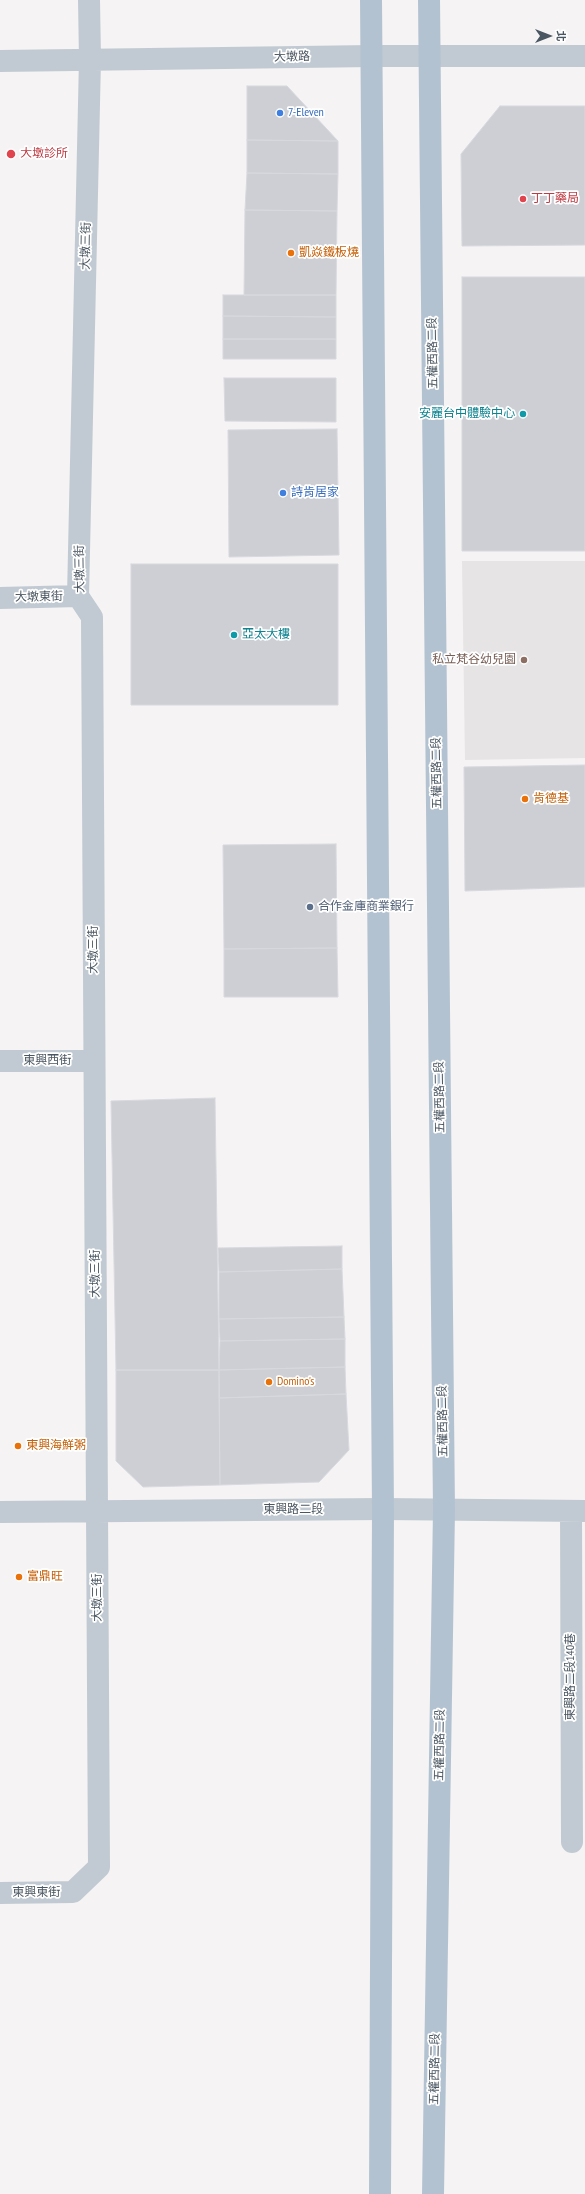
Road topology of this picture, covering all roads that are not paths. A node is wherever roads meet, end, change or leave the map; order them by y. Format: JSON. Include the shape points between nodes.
{"nodes":[{"id":1,"x":89,"y":0,"type":"edge"},
{"id":2,"x":371,"y":0,"type":"edge"},
{"id":3,"x":429,"y":0,"type":"edge"},
{"id":4,"x":430,"y":55,"type":"junction"},
{"id":5,"x":373,"y":56,"type":"junction"},
{"id":6,"x":585,"y":56,"type":"edge"},
{"id":7,"x":90,"y":59,"type":"junction"},
{"id":8,"x":0,"y":61,"type":"edge"},
{"id":9,"x":78,"y":596,"type":"junction"},
{"id":10,"x":0,"y":598,"type":"edge"},
{"id":11,"x":94,"y":1060,"type":"junction"},
{"id":12,"x":0,"y":1061,"type":"edge"},
{"id":13,"x":383,"y":1509,"type":"junction"},
{"id":14,"x":444,"y":1510,"type":"junction"},
{"id":15,"x":97,"y":1511,"type":"junction"},
{"id":16,"x":578,"y":1511,"type":"edge"},
{"id":17,"x":0,"y":1512,"type":"edge"},
{"id":18,"x":572,"y":1842,"type":"dead end"},
{"id":19,"x":73,"y":1892,"type":"joint"},
{"id":20,"x":0,"y":1893,"type":"edge"},
{"id":21,"x":380,"y":2194,"type":"edge"},
{"id":22,"x":433,"y":2194,"type":"edge"}],
"edges":[{"from":1,"to":7,"type":"street","name":"大墩三街"},
{"from":2,"to":5,"type":"main road"},
{"from":3,"to":4,"type":"main road","name":"五權西路二段"},
{"from":4,"to":5,"type":"street","name":"大墩路"},
{"from":4,"to":6,"type":"street","name":"大墩路"},
{"from":4,"to":14,"type":"main road","name":"五權西路二段"},
{"from":5,"to":7,"type":"street","name":"大墩路"},
{"from":5,"to":13,"type":"main road"},
{"from":7,"to":8,"type":"street","name":"大墩路"},
{"from":7,"to":9,"type":"street","name":"大墩三街"},
{"from":9,"to":10,"type":"street","name":"大墩東街"},
{"from":9,"to":11,"type":"street","name":"大墩三街","via":[[92,617]]},
{"from":11,"to":12,"type":"street","name":"東興西街"},
{"from":11,"to":15,"type":"street","name":"大墩三街"},
{"from":13,"to":14,"type":"street","name":"東興路二段"},
{"from":13,"to":15,"type":"street","name":"東興路二段"},
{"from":13,"to":21,"type":"main road"},
{"from":14,"to":16,"type":"street","name":"東興路二段"},
{"from":14,"to":22,"type":"main road","name":"五權西路二段"},
{"from":15,"to":17,"type":"street","name":"東興路二段"},
{"from":15,"to":19,"type":"street","name":"大墩三街","via":[[100,1867]]},
{"from":16,"to":18,"type":"street","name":"東興路二段140巷"},
{"from":19,"to":20,"type":"street","name":"東興東街"}]}
